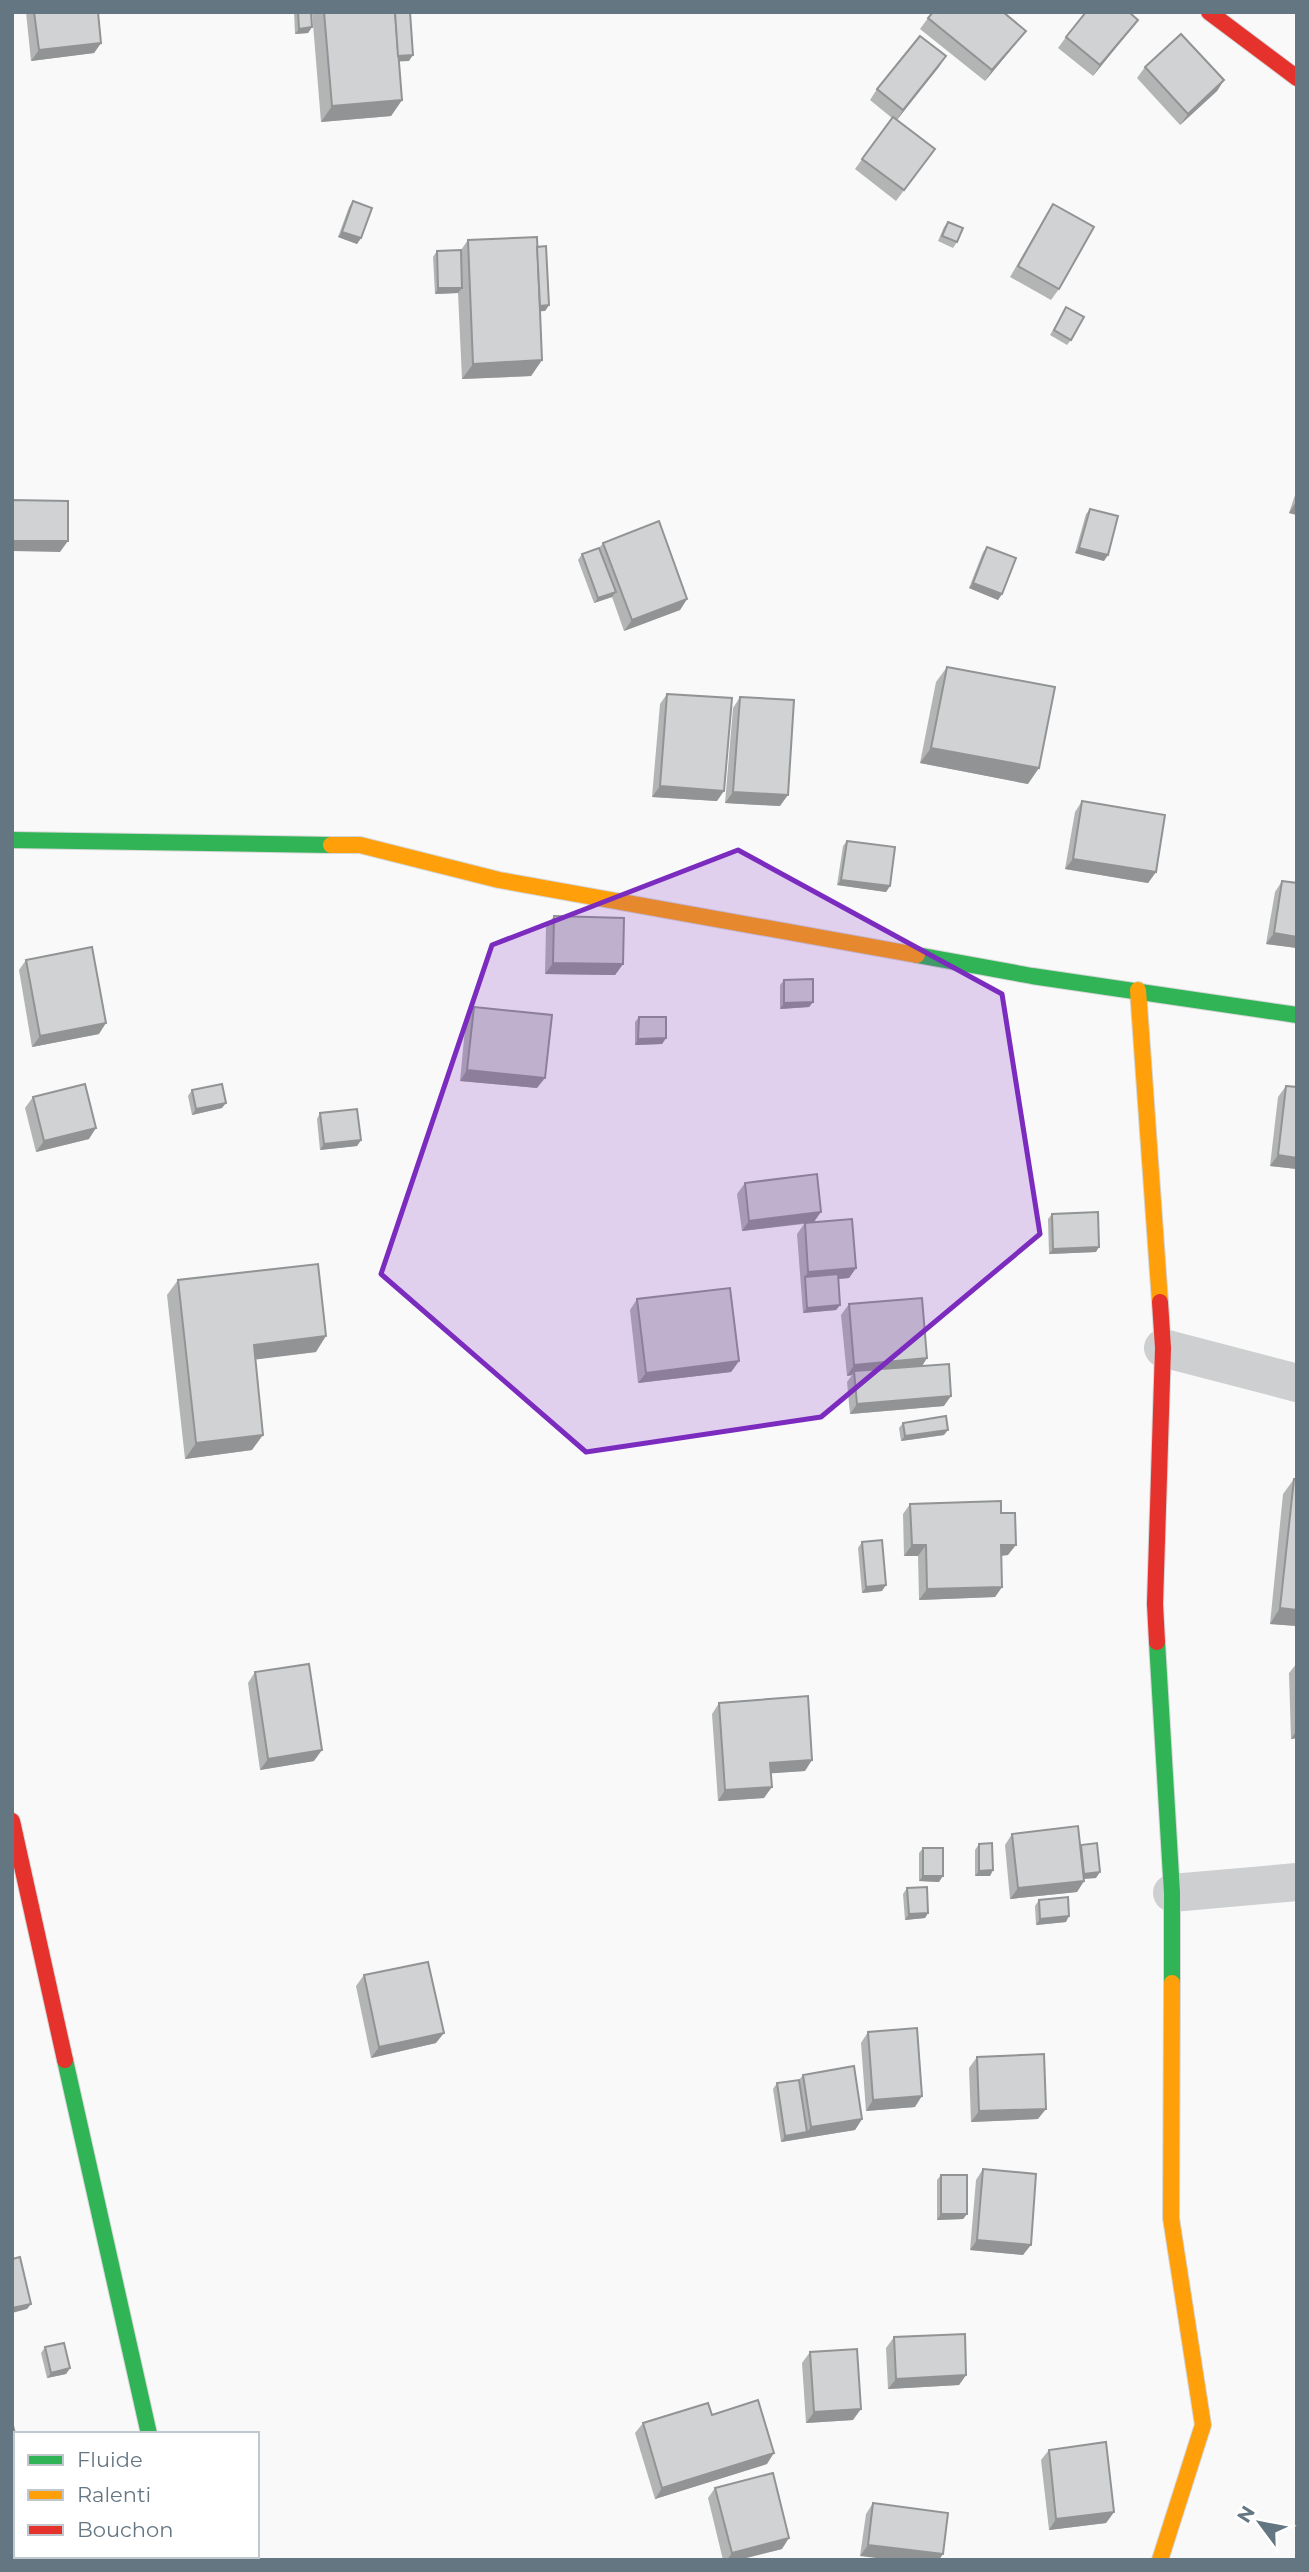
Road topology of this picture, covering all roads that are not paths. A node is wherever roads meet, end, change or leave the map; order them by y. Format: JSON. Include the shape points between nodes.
{"nodes":[{"id":1,"x":1209,"y":12,"type":"edge"},
{"id":2,"x":1297,"y":78,"type":"edge"},
{"id":3,"x":12,"y":840,"type":"edge"},
{"id":4,"x":1138,"y":990,"type":"junction"},
{"id":5,"x":1297,"y":1015,"type":"edge"},
{"id":6,"x":1163,"y":1348,"type":"junction"},
{"id":7,"x":1297,"y":1383,"type":"edge"},
{"id":8,"x":12,"y":1821,"type":"edge"},
{"id":9,"x":1297,"y":1882,"type":"edge"},
{"id":10,"x":1172,"y":1893,"type":"junction"},
{"id":11,"x":149,"y":2432,"type":"edge"},
{"id":12,"x":1160,"y":2560,"type":"edge"}],
"edges":[{"from":1,"to":2,"type":"street"},
{"from":3,"to":4,"type":"street","via":[[360,845],[499,880],[1032,976]]},
{"from":4,"to":5,"type":"street"},
{"from":4,"to":6,"type":"street"},
{"from":6,"to":7,"type":"street"},
{"from":6,"to":10,"type":"street","via":[[1155,1604]]},
{"from":8,"to":11,"type":"street"},
{"from":9,"to":10,"type":"street"},
{"from":10,"to":12,"type":"street","via":[[1171,2218],[1203,2424]]}]}
